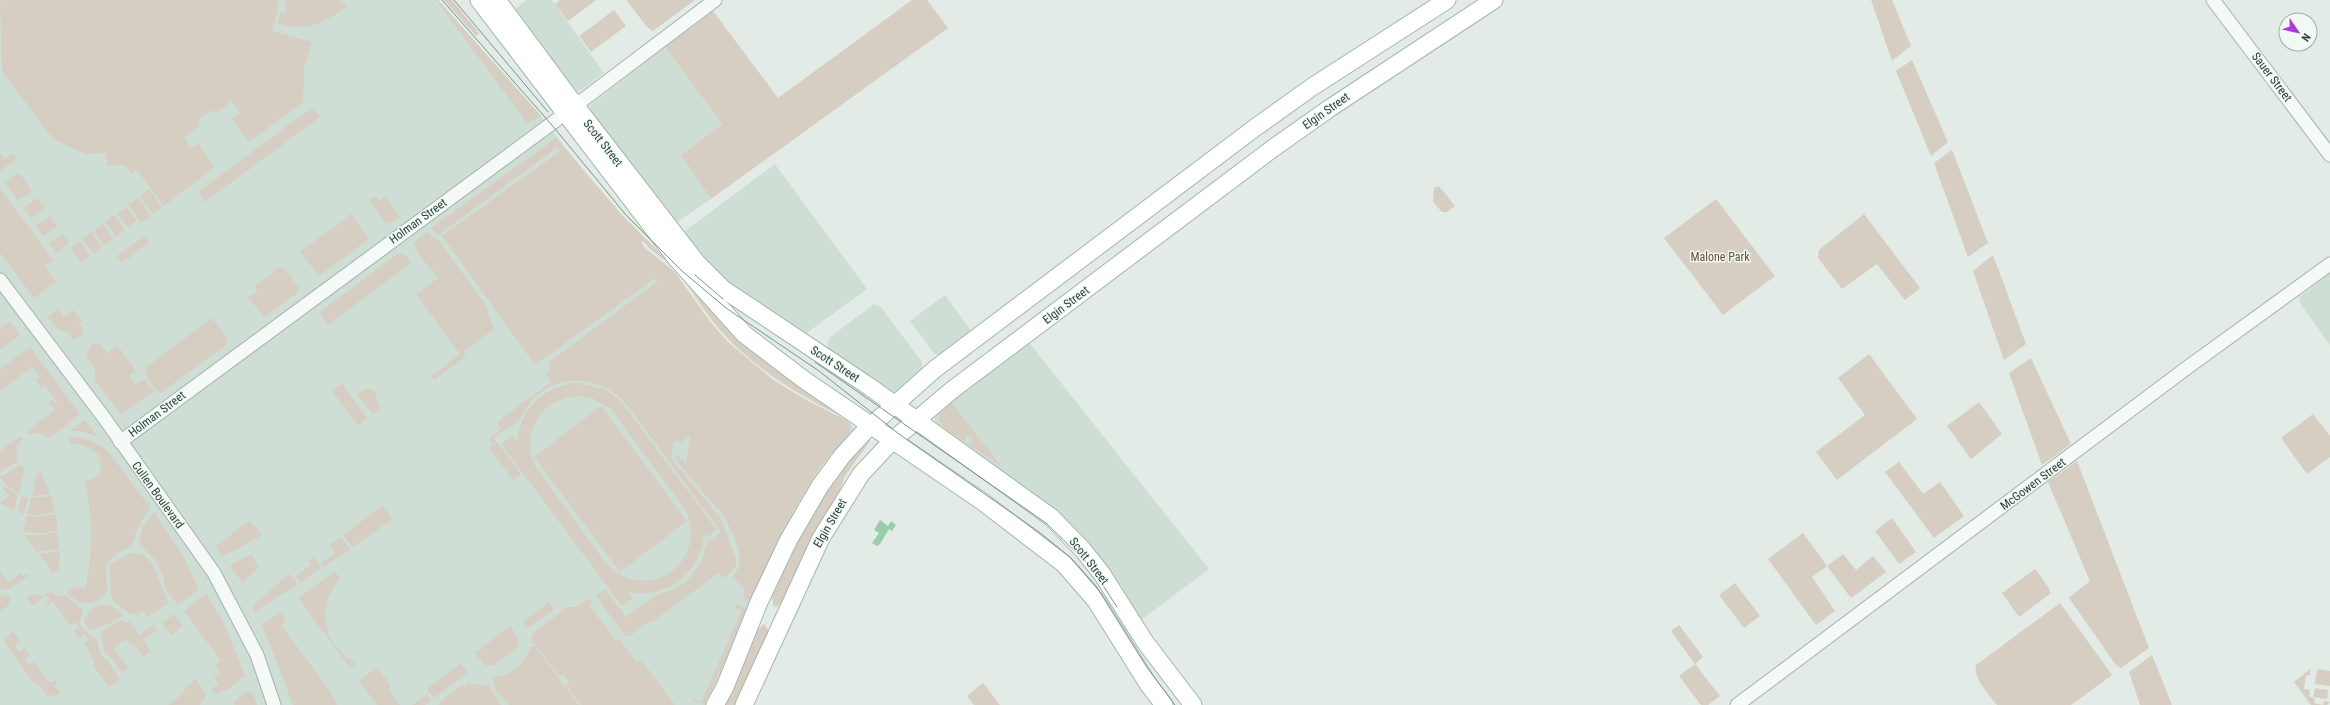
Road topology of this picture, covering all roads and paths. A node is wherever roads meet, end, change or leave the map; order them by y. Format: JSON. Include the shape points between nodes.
{"nodes":[{"id":1,"x":479,"y":0,"type":"edge"},
{"id":2,"x":497,"y":0,"type":"edge"},
{"id":3,"x":715,"y":0,"type":"edge"},
{"id":4,"x":1447,"y":0,"type":"edge"},
{"id":5,"x":1494,"y":0,"type":"edge"},
{"id":6,"x":2213,"y":0,"type":"edge"},
{"id":7,"x":570,"y":110,"type":"junction"},
{"id":8,"x":2330,"y":154,"type":"edge"},
{"id":9,"x":2330,"y":264,"type":"edge"},
{"id":10,"x":0,"y":280,"type":"edge"},
{"id":11,"x":894,"y":404,"type":"junction"},
{"id":12,"x":915,"y":420,"type":"junction"},
{"id":13,"x":870,"y":426,"type":"junction"},
{"id":14,"x":893,"y":440,"type":"junction"},
{"id":15,"x":120,"y":442,"type":"junction"},
{"id":16,"x":274,"y":705,"type":"edge"},
{"id":17,"x":715,"y":705,"type":"edge"},
{"id":18,"x":744,"y":705,"type":"edge"},
{"id":19,"x":1164,"y":705,"type":"edge"},
{"id":20,"x":1193,"y":705,"type":"edge"},
{"id":21,"x":1737,"y":705,"type":"edge"}],
"edges":[{"from":1,"to":7,"type":"main road","name":"Scott Street"},
{"from":2,"to":7,"type":"main road","name":"Scott Street"},
{"from":3,"to":7,"type":"street","name":"Holman Street"},
{"from":4,"to":11,"type":"main road","via":[[1312,87],[935,369]]},
{"from":5,"to":12,"type":"main road","name":"Elgin Street","via":[[1279,144]]},
{"from":6,"to":8,"type":"street","name":"Sauer Street"},
{"from":7,"to":11,"type":"main road","name":"Scott Street","via":[[697,263],[723,289]]},
{"from":7,"to":13,"type":"main road","name":"Scott Street","via":[[676,258],[744,334],[783,365]]},
{"from":7,"to":15,"type":"street","name":"Holman Street"},
{"from":9,"to":21,"type":"street","name":"McGowen Street","via":[[2188,367]]},
{"from":10,"to":15,"type":"street","name":"Cullen Boulevard"},
{"from":11,"to":12,"type":"main road","name":"Scott Street"},
{"from":11,"to":13,"type":"main road"},
{"from":12,"to":14,"type":"main road","name":"Elgin Street"},
{"from":12,"to":20,"type":"main road","name":"Scott Street","via":[[1051,517],[1078,544],[1102,574],[1145,642]]},
{"from":13,"to":14,"type":"main road","name":"Scott Street"},
{"from":13,"to":17,"type":"main road","via":[[842,456],[820,486],[788,541]]},
{"from":14,"to":18,"type":"main road","name":"Elgin Street","via":[[861,474],[821,538]]},
{"from":14,"to":19,"type":"main road","name":"Scott Street","via":[[983,502],[1064,564],[1096,601]]},
{"from":15,"to":16,"type":"street","name":"Cullen Boulevard","via":[[222,585],[257,655]]}]}
